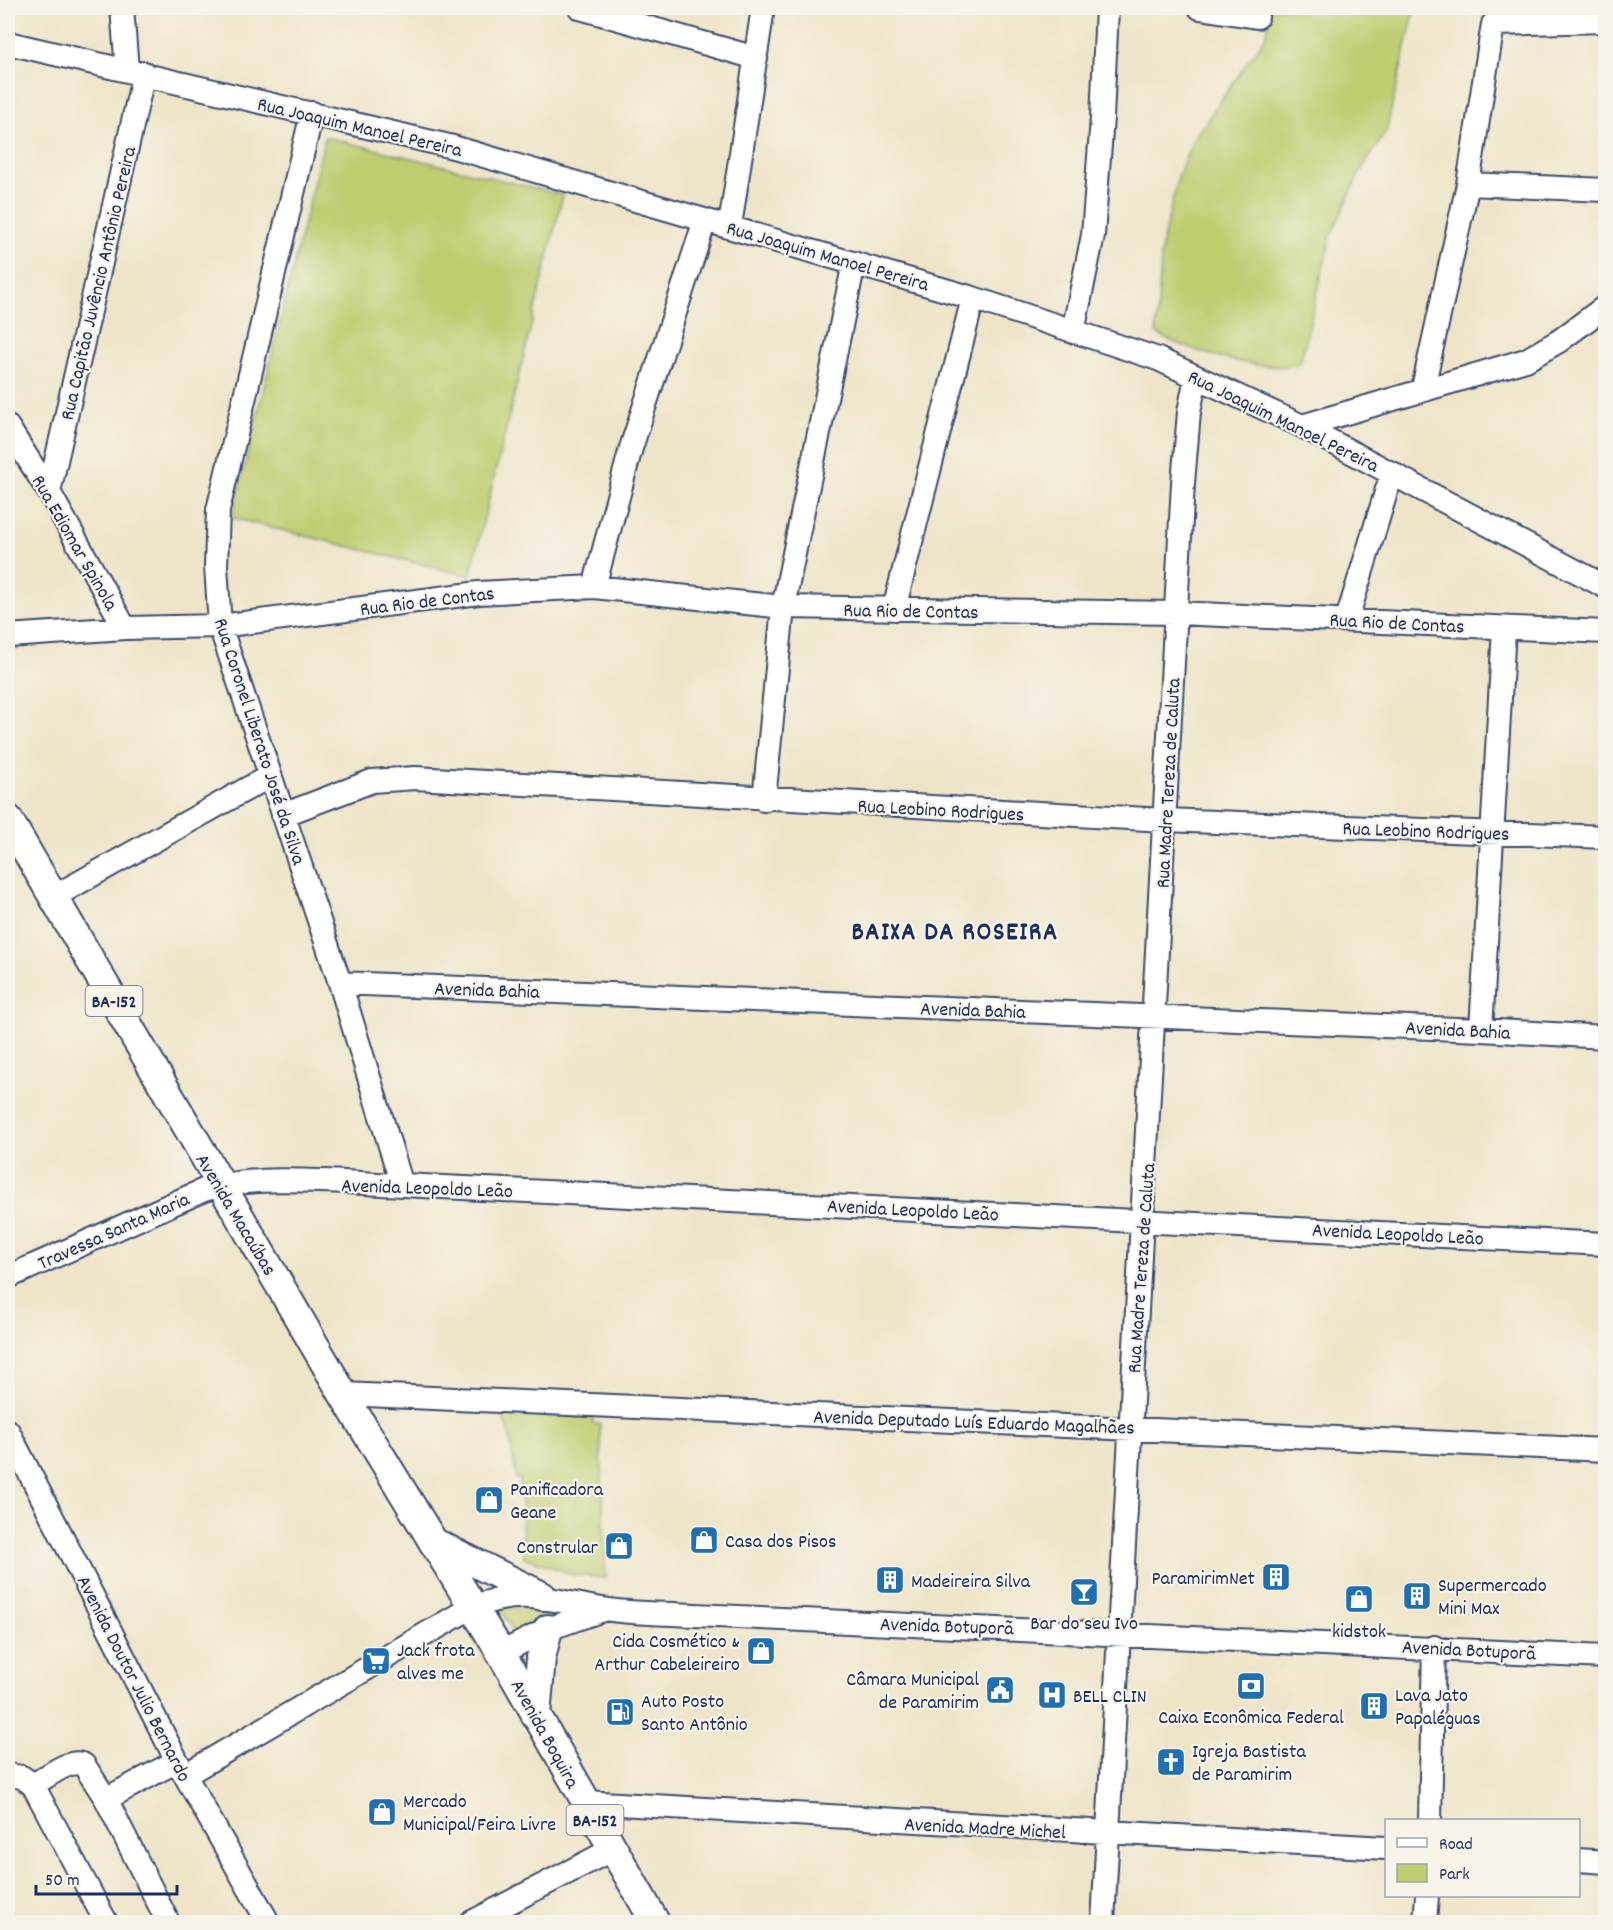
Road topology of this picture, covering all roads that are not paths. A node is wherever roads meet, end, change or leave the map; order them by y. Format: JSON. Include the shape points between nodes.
{"nodes":[{"id":1,"x":122,"y":8,"type":"edge"},
{"id":2,"x":580,"y":8,"type":"edge"},
{"id":3,"x":763,"y":8,"type":"edge"},
{"id":4,"x":1107,"y":8,"type":"edge"},
{"id":5,"x":1200,"y":8,"type":"edge"},
{"id":6,"x":1493,"y":16,"type":"edge"},
{"id":7,"x":1257,"y":17,"type":"dead end"},
{"id":8,"x":1605,"y":21,"type":"edge"},
{"id":9,"x":8,"y":43,"type":"edge"},
{"id":10,"x":756,"y":58,"type":"junction"},
{"id":11,"x":135,"y":72,"type":"junction"},
{"id":12,"x":312,"y":113,"type":"junction"},
{"id":13,"x":1468,"y":184,"type":"junction"},
{"id":14,"x":1605,"y":190,"type":"edge"},
{"id":15,"x":705,"y":220,"type":"junction"},
{"id":16,"x":730,"y":226,"type":"junction"},
{"id":17,"x":854,"y":262,"type":"junction"},
{"id":18,"x":973,"y":298,"type":"junction"},
{"id":19,"x":1605,"y":306,"type":"edge"},
{"id":20,"x":1073,"y":332,"type":"junction"},
{"id":21,"x":1196,"y":377,"type":"junction"},
{"id":22,"x":1423,"y":388,"type":"junction"},
{"id":23,"x":1302,"y":426,"type":"junction"},
{"id":24,"x":8,"y":427,"type":"edge"},
{"id":25,"x":1392,"y":473,"type":"junction"},
{"id":26,"x":49,"y":492,"type":"junction"},
{"id":27,"x":594,"y":587,"type":"junction"},
{"id":28,"x":1605,"y":587,"type":"edge"},
{"id":29,"x":783,"y":607,"type":"junction"},
{"id":30,"x":894,"y":609,"type":"junction"},
{"id":31,"x":1176,"y":613,"type":"junction"},
{"id":32,"x":1347,"y":619,"type":"junction"},
{"id":33,"x":220,"y":626,"type":"junction"},
{"id":34,"x":125,"y":628,"type":"junction"},
{"id":35,"x":1504,"y":628,"type":"junction"},
{"id":36,"x":1605,"y":632,"type":"edge"},
{"id":37,"x":8,"y":636,"type":"edge"},
{"id":38,"x":270,"y":776,"type":"junction"},
{"id":39,"x":764,"y":800,"type":"junction"},
{"id":40,"x":283,"y":815,"type":"junction"},
{"id":41,"x":8,"y":819,"type":"edge"},
{"id":42,"x":1166,"y":820,"type":"junction"},
{"id":43,"x":1494,"y":833,"type":"junction"},
{"id":44,"x":1605,"y":837,"type":"edge"},
{"id":45,"x":55,"y":896,"type":"junction"},
{"id":46,"x":340,"y":983,"type":"junction"},
{"id":47,"x":1155,"y":1016,"type":"junction"},
{"id":48,"x":1481,"y":1030,"type":"junction"},
{"id":49,"x":1605,"y":1037,"type":"edge"},
{"id":50,"x":220,"y":1185,"type":"junction"},
{"id":51,"x":402,"y":1185,"type":"junction"},
{"id":52,"x":1144,"y":1220,"type":"junction"},
{"id":53,"x":1605,"y":1244,"type":"edge"},
{"id":54,"x":8,"y":1277,"type":"edge"},
{"id":55,"x":343,"y":1394,"type":"junction"},
{"id":56,"x":1130,"y":1428,"type":"junction"},
{"id":57,"x":8,"y":1431,"type":"edge"},
{"id":58,"x":1605,"y":1450,"type":"edge"},
{"id":59,"x":433,"y":1542,"type":"junction"},
{"id":60,"x":542,"y":1596,"type":"junction"},
{"id":61,"x":472,"y":1606,"type":"junction"},
{"id":62,"x":604,"y":1609,"type":"junction"},
{"id":63,"x":548,"y":1629,"type":"junction"},
{"id":64,"x":1119,"y":1632,"type":"junction"},
{"id":65,"x":1434,"y":1647,"type":"junction"},
{"id":66,"x":501,"y":1653,"type":"junction"},
{"id":67,"x":1605,"y":1657,"type":"edge"},
{"id":68,"x":536,"y":1716,"type":"junction"},
{"id":69,"x":181,"y":1768,"type":"junction"},
{"id":70,"x":8,"y":1775,"type":"edge"},
{"id":71,"x":33,"y":1785,"type":"junction"},
{"id":72,"x":106,"y":1799,"type":"junction"},
{"id":73,"x":584,"y":1802,"type":"junction"},
{"id":74,"x":1430,"y":1819,"type":"edge"},
{"id":75,"x":1107,"y":1833,"type":"junction"},
{"id":76,"x":1385,"y":1848,"type":"edge"},
{"id":77,"x":613,"y":1849,"type":"junction"},
{"id":78,"x":1580,"y":1860,"type":"edge"},
{"id":79,"x":1605,"y":1862,"type":"edge"},
{"id":80,"x":1427,"y":1897,"type":"edge"},
{"id":81,"x":106,"y":1923,"type":"edge"},
{"id":82,"x":168,"y":1923,"type":"edge"},
{"id":83,"x":268,"y":1923,"type":"edge"},
{"id":84,"x":472,"y":1923,"type":"edge"},
{"id":85,"x":655,"y":1923,"type":"edge"},
{"id":86,"x":1103,"y":1923,"type":"edge"},
{"id":87,"x":1425,"y":1923,"type":"edge"}],
"edges":[{"from":1,"to":11,"type":"street","name":"Rua Capitão Juvêncio Antônio Pereira"},
{"from":2,"to":10,"type":"street"},
{"from":3,"to":10,"type":"street"},
{"from":4,"to":20,"type":"street","via":[[1093,235]]},
{"from":5,"to":7,"type":"street"},
{"from":6,"to":8,"type":"street"},
{"from":6,"to":13,"type":"street"},
{"from":9,"to":11,"type":"street","name":"Rua Joaquim Manoel Pereira"},
{"from":10,"to":16,"type":"street"},
{"from":11,"to":12,"type":"street","name":"Rua Joaquim Manoel Pereira"},
{"from":11,"to":26,"type":"street","name":"Rua Capitão Juvêncio Antônio Pereira"},
{"from":12,"to":15,"type":"street","name":"Rua Joaquim Manoel Pereira","via":[[453,147]]},
{"from":12,"to":33,"type":"street","name":"Rua Coronel Liberato José da Silva","via":[[218,510]]},
{"from":13,"to":14,"type":"street"},
{"from":13,"to":22,"type":"street"},
{"from":15,"to":16,"type":"street","name":"Rua Joaquim Manoel Pereira"},
{"from":15,"to":27,"type":"street","via":[[631,448]]},
{"from":16,"to":17,"type":"street","name":"Rua Joaquim Manoel Pereira"},
{"from":17,"to":18,"type":"street","name":"Rua Joaquim Manoel Pereira"},
{"from":17,"to":29,"type":"street"},
{"from":18,"to":20,"type":"street","name":"Rua Joaquim Manoel Pereira"},
{"from":18,"to":30,"type":"street"},
{"from":19,"to":22,"type":"street","via":[[1526,360]]},
{"from":20,"to":21,"type":"street","name":"Rua Joaquim Manoel Pereira","via":[[1158,359]]},
{"from":21,"to":23,"type":"street","name":"Rua Joaquim Manoel Pereira"},
{"from":21,"to":31,"type":"street","name":"Rua Madre Tereza de Caluta","via":[[1189,412]]},
{"from":22,"to":23,"type":"street"},
{"from":23,"to":25,"type":"street","name":"Rua Joaquim Manoel Pereira"},
{"from":24,"to":26,"type":"street","name":"Rua Ediomar Spinola"},
{"from":25,"to":28,"type":"street","name":"Rua Joaquim Manoel Pereira"},
{"from":25,"to":32,"type":"street"},
{"from":26,"to":34,"type":"street","name":"Rua Ediomar Spinola"},
{"from":27,"to":29,"type":"street","name":"Rua Rio de Contas"},
{"from":27,"to":33,"type":"street","name":"Rua Rio de Contas","via":[[469,594]]},
{"from":29,"to":30,"type":"street","name":"Rua Rio de Contas"},
{"from":29,"to":39,"type":"street"},
{"from":30,"to":31,"type":"street","name":"Rua Rio de Contas"},
{"from":31,"to":32,"type":"street","name":"Rua Rio de Contas"},
{"from":31,"to":42,"type":"street","name":"Rua Madre Tereza de Caluta"},
{"from":32,"to":35,"type":"street","name":"Rua Rio de Contas"},
{"from":33,"to":34,"type":"street","name":"Rua Rio de Contas"},
{"from":33,"to":38,"type":"street","name":"Rua Coronel Liberato José da Silva"},
{"from":34,"to":37,"type":"street","name":"Rua Rio de Contas"},
{"from":35,"to":36,"type":"street","name":"Rua Rio de Contas"},
{"from":35,"to":43,"type":"street"},
{"from":38,"to":40,"type":"street","name":"Rua Coronel Liberato José da Silva"},
{"from":38,"to":45,"type":"street"},
{"from":39,"to":40,"type":"street","name":"Rua Leobino Rodrigues","via":[[481,781],[392,779],[372,781]]},
{"from":39,"to":42,"type":"street","name":"Rua Leobino Rodrigues"},
{"from":40,"to":46,"type":"street","name":"Rua Coronel Liberato José da Silva"},
{"from":41,"to":45,"type":"main road","name":"Avenida Macaúbas","number":"BA-152"},
{"from":42,"to":43,"type":"street","name":"Rua Leobino Rodrigues"},
{"from":42,"to":47,"type":"street","name":"Rua Madre Tereza de Caluta"},
{"from":43,"to":44,"type":"street","name":"Rua Leobino Rodrigues"},
{"from":43,"to":48,"type":"street"},
{"from":45,"to":50,"type":"main road","name":"Avenida Macaúbas","number":"BA-152"},
{"from":46,"to":47,"type":"street","name":"Avenida Bahia"},
{"from":46,"to":51,"type":"street","name":"Rua Coronel Liberato José da Silva"},
{"from":47,"to":48,"type":"street","name":"Avenida Bahia"},
{"from":47,"to":52,"type":"street","name":"Rua Madre Tereza de Caluta"},
{"from":48,"to":49,"type":"street","name":"Avenida Bahia"},
{"from":50,"to":51,"type":"street","name":"Avenida Leopoldo Leão","via":[[262,1181]]},
{"from":50,"to":54,"type":"street","name":"Travessa Santa Maria"},
{"from":50,"to":55,"type":"main road","name":"Avenida Macaúbas","number":"BA-152"},
{"from":51,"to":52,"type":"street","name":"Avenida Leopoldo Leão"},
{"from":52,"to":53,"type":"street","name":"Avenida Leopoldo Leão"},
{"from":52,"to":56,"type":"street","name":"Rua Madre Tereza de Caluta"},
{"from":55,"to":56,"type":"street","name":"Avenida Deputado Luís Eduardo Magalhães"},
{"from":55,"to":59,"type":"main road","name":"Avenida Macaúbas","number":"BA-152"},
{"from":56,"to":58,"type":"street","name":"Avenida Deputado Luís Eduardo Magalhães"},
{"from":56,"to":64,"type":"street","name":"Rua Madre Tereza de Caluta"},
{"from":57,"to":69,"type":"street","name":"Avenida Doutor Julio Bernardo"},
{"from":59,"to":60,"type":"main road"},
{"from":59,"to":61,"type":"main road","name":"Avenida Macaúbas","number":"BA-152"},
{"from":60,"to":61,"type":"street","name":"Avenida Botuporã","via":[[494,1598]]},
{"from":60,"to":62,"type":"street","name":"Avenida Botuporã"},
{"from":61,"to":66,"type":"main road","name":"Avenida Boquira","number":"BA-152"},
{"from":61,"to":69,"type":"street","name":"Avenida Botuporã"},
{"from":62,"to":63,"type":"street"},
{"from":62,"to":64,"type":"street","name":"Avenida Botuporã"},
{"from":63,"to":66,"type":"street"},
{"from":63,"to":68,"type":"main road"},
{"from":64,"to":65,"type":"street","name":"Avenida Botuporã"},
{"from":64,"to":75,"type":"street","name":"Rua Madre Tereza de Caluta"},
{"from":65,"to":67,"type":"street","name":"Avenida Botuporã"},
{"from":65,"to":74,"type":"street"},
{"from":66,"to":68,"type":"main road","name":"Avenida Boquira","number":"BA-152"},
{"from":68,"to":73,"type":"main road","name":"Avenida Boquira","number":"BA-152"},
{"from":69,"to":72,"type":"street","name":"Avenida Botuporã"},
{"from":69,"to":83,"type":"street","name":"Avenida Doutor Julio Bernardo"},
{"from":70,"to":71,"type":"street","via":[[22,1777]]},
{"from":71,"to":72,"type":"street","via":[[79,1762],[88,1769]]},
{"from":71,"to":81,"type":"street"},
{"from":72,"to":82,"type":"street"},
{"from":73,"to":75,"type":"street","name":"Avenida Madre Michel"},
{"from":73,"to":77,"type":"main road","name":"Avenida Boquira","number":"BA-152"},
{"from":75,"to":76,"type":"street","name":"Avenida Madre Michel"},
{"from":75,"to":86,"type":"street","name":"Rua Madre Tereza de Caluta"},
{"from":77,"to":84,"type":"street"},
{"from":77,"to":85,"type":"main road","name":"Avenida Boquira","number":"BA-152"},
{"from":78,"to":79,"type":"street"},
{"from":80,"to":87,"type":"street"}]}
